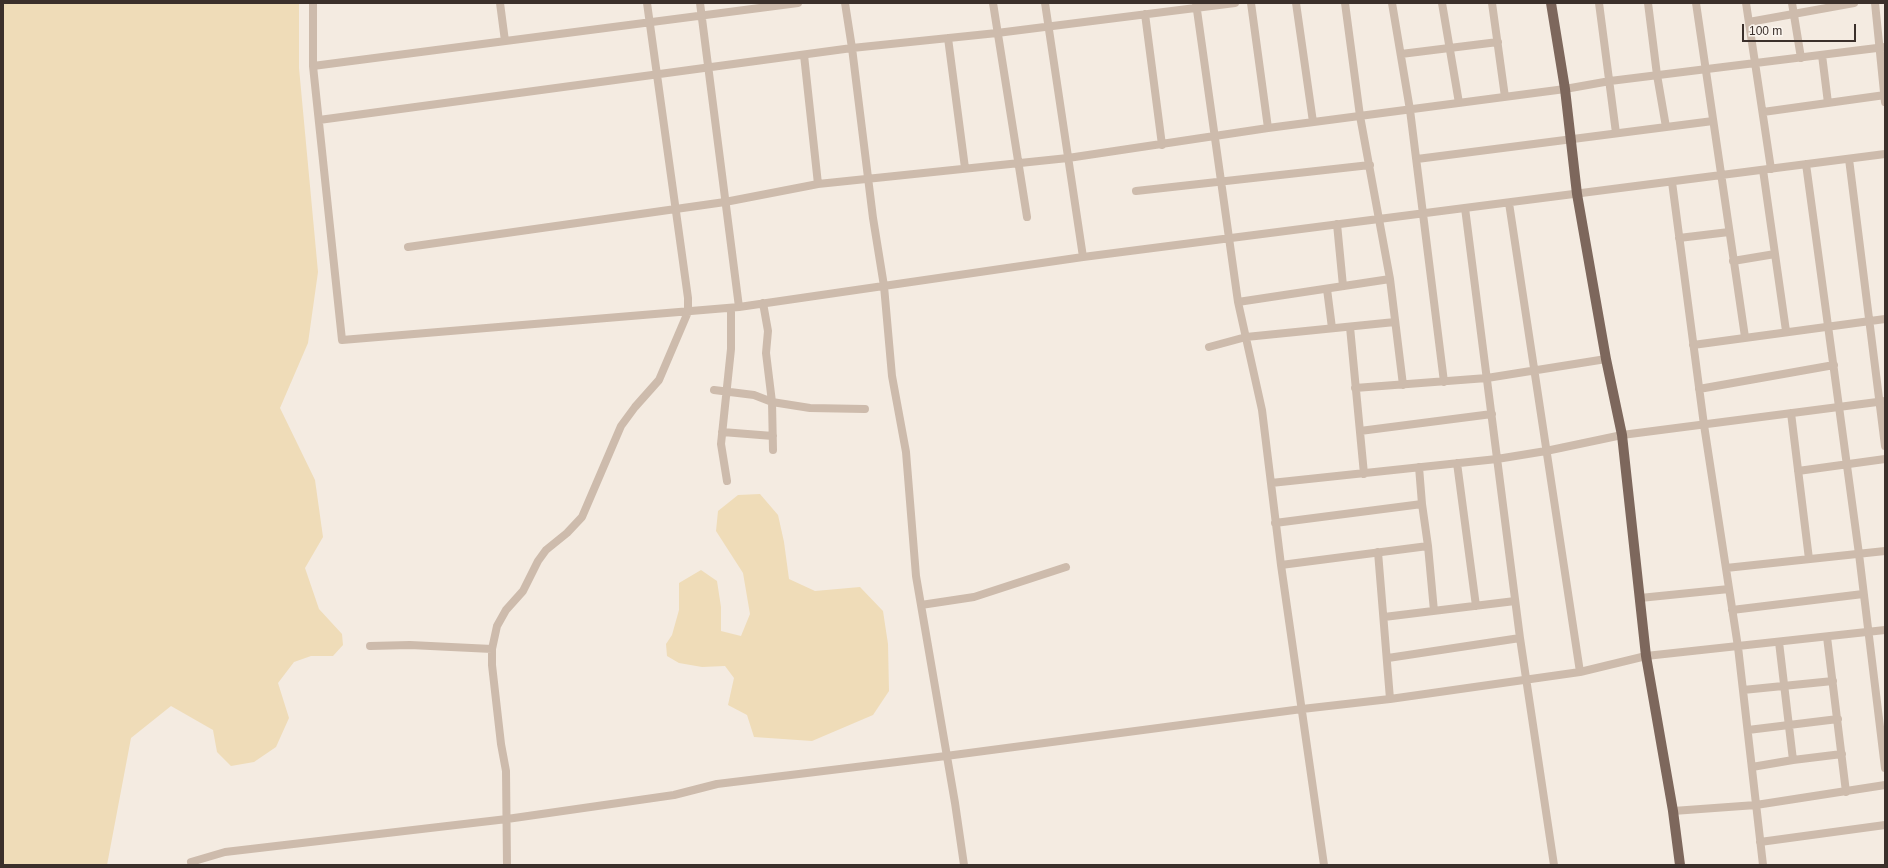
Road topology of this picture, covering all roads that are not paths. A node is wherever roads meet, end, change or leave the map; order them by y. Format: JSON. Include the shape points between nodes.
{"nodes":[{"id":1,"x":313,"y":3,"type":"edge"},
{"id":2,"x":500,"y":3,"type":"edge"},
{"id":3,"x":647,"y":3,"type":"edge"},
{"id":4,"x":700,"y":3,"type":"edge"},
{"id":5,"x":797,"y":3,"type":"edge"},
{"id":6,"x":845,"y":3,"type":"edge"},
{"id":7,"x":993,"y":3,"type":"edge"},
{"id":8,"x":1045,"y":3,"type":"edge"},
{"id":9,"x":1235,"y":3,"type":"edge"},
{"id":10,"x":1251,"y":3,"type":"edge"},
{"id":11,"x":1296,"y":3,"type":"edge"},
{"id":12,"x":1345,"y":3,"type":"edge"},
{"id":13,"x":1392,"y":3,"type":"edge"},
{"id":14,"x":1442,"y":3,"type":"edge"},
{"id":15,"x":1492,"y":3,"type":"edge"},
{"id":16,"x":1551,"y":3,"type":"edge"},
{"id":17,"x":1600,"y":3,"type":"edge"},
{"id":18,"x":1648,"y":3,"type":"edge"},
{"id":19,"x":1696,"y":3,"type":"edge"},
{"id":20,"x":1746,"y":3,"type":"edge"},
{"id":21,"x":1792,"y":3,"type":"edge"},
{"id":22,"x":1854,"y":3,"type":"edge"},
{"id":23,"x":1875,"y":3,"type":"edge"},
{"id":24,"x":1196,"y":5,"type":"edge"},
{"id":25,"x":747,"y":7,"type":"edge"},
{"id":26,"x":1144,"y":14,"type":"junction"},
{"id":27,"x":1794,"y":14,"type":"junction"},
{"id":28,"x":701,"y":17,"type":"junction"},
{"id":29,"x":1749,"y":22,"type":"junction"},
{"id":30,"x":650,"y":23,"type":"junction"},
{"id":31,"x":1047,"y":26,"type":"junction"},
{"id":32,"x":997,"y":33,"type":"junction"},
{"id":33,"x":948,"y":38,"type":"junction"},
{"id":34,"x":506,"y":41,"type":"junction"},
{"id":35,"x":1498,"y":42,"type":"junction"},
{"id":36,"x":852,"y":48,"type":"junction"},
{"id":37,"x":1449,"y":48,"type":"junction"},
{"id":38,"x":1882,"y":48,"type":"edge"},
{"id":39,"x":1401,"y":54,"type":"junction"},
{"id":40,"x":804,"y":55,"type":"junction"},
{"id":41,"x":1822,"y":55,"type":"junction"},
{"id":42,"x":1801,"y":58,"type":"junction"},
{"id":43,"x":1755,"y":64,"type":"junction"},
{"id":44,"x":313,"y":66,"type":"junction"},
{"id":45,"x":708,"y":68,"type":"junction"},
{"id":46,"x":1706,"y":70,"type":"junction"},
{"id":47,"x":657,"y":75,"type":"junction"},
{"id":48,"x":1657,"y":75,"type":"junction"},
{"id":49,"x":1610,"y":81,"type":"junction"},
{"id":50,"x":1565,"y":89,"type":"junction"},
{"id":51,"x":1505,"y":97,"type":"junction"},
{"id":52,"x":1885,"y":97,"type":"edge"},
{"id":53,"x":1458,"y":103,"type":"junction"},
{"id":54,"x":1828,"y":103,"type":"junction"},
{"id":55,"x":1410,"y":110,"type":"junction"},
{"id":56,"x":1763,"y":112,"type":"junction"},
{"id":57,"x":1360,"y":116,"type":"junction"},
{"id":58,"x":319,"y":120,"type":"junction"},
{"id":59,"x":1713,"y":120,"type":"junction"},
{"id":60,"x":1312,"y":122,"type":"junction"},
{"id":61,"x":1666,"y":127,"type":"junction"},
{"id":62,"x":1268,"y":128,"type":"junction"},
{"id":63,"x":1616,"y":133,"type":"junction"},
{"id":64,"x":1216,"y":136,"type":"junction"},
{"id":65,"x":1571,"y":139,"type":"junction"},
{"id":66,"x":1162,"y":145,"type":"junction"},
{"id":67,"x":1885,"y":154,"type":"edge"},
{"id":68,"x":1068,"y":158,"type":"junction"},
{"id":69,"x":1417,"y":159,"type":"junction"},
{"id":70,"x":1849,"y":159,"type":"junction"},
{"id":71,"x":1017,"y":162,"type":"junction"},
{"id":72,"x":1806,"y":164,"type":"junction"},
{"id":73,"x":1370,"y":166,"type":"junction"},
{"id":74,"x":965,"y":168,"type":"junction"},
{"id":75,"x":1767,"y":169,"type":"junction"},
{"id":76,"x":1721,"y":175,"type":"junction"},
{"id":77,"x":869,"y":179,"type":"junction"},
{"id":78,"x":1221,"y":182,"type":"junction"},
{"id":79,"x":1672,"y":182,"type":"junction"},
{"id":80,"x":818,"y":184,"type":"junction"},
{"id":81,"x":1136,"y":192,"type":"dead end"},
{"id":82,"x":1577,"y":194,"type":"junction"},
{"id":83,"x":725,"y":202,"type":"junction"},
{"id":84,"x":1509,"y":203,"type":"junction"},
{"id":85,"x":1465,"y":208,"type":"junction"},
{"id":86,"x":675,"y":210,"type":"junction"},
{"id":87,"x":1424,"y":213,"type":"junction"},
{"id":88,"x":1027,"y":217,"type":"dead end"},
{"id":89,"x":1380,"y":219,"type":"junction"},
{"id":90,"x":1337,"y":224,"type":"junction"},
{"id":91,"x":1729,"y":232,"type":"junction"},
{"id":92,"x":1228,"y":238,"type":"junction"},
{"id":93,"x":1679,"y":238,"type":"junction"},
{"id":94,"x":408,"y":247,"type":"dead end"},
{"id":95,"x":1775,"y":254,"type":"junction"},
{"id":96,"x":1083,"y":257,"type":"junction"},
{"id":97,"x":1734,"y":261,"type":"junction"},
{"id":98,"x":1390,"y":280,"type":"junction"},
{"id":99,"x":884,"y":286,"type":"junction"},
{"id":100,"x":1344,"y":286,"type":"junction"},
{"id":101,"x":1327,"y":289,"type":"junction"},
{"id":102,"x":1238,"y":302,"type":"junction"},
{"id":103,"x":763,"y":303,"type":"junction"},
{"id":104,"x":735,"y":307,"type":"junction"},
{"id":105,"x":688,"y":312,"type":"junction"},
{"id":106,"x":1885,"y":319,"type":"edge"},
{"id":107,"x":1868,"y":321,"type":"junction"},
{"id":108,"x":1395,"y":322,"type":"junction"},
{"id":109,"x":1828,"y":326,"type":"junction"},
{"id":110,"x":1350,"y":327,"type":"junction"},
{"id":111,"x":1332,"y":328,"type":"junction"},
{"id":112,"x":1786,"y":331,"type":"junction"},
{"id":113,"x":1246,"y":337,"type":"junction"},
{"id":114,"x":1745,"y":337,"type":"junction"},
{"id":115,"x":1693,"y":345,"type":"junction"},
{"id":116,"x":1208,"y":347,"type":"dead end"},
{"id":117,"x":1606,"y":359,"type":"junction"},
{"id":118,"x":1834,"y":365,"type":"junction"},
{"id":119,"x":1534,"y":370,"type":"junction"},
{"id":120,"x":1487,"y":378,"type":"junction"},
{"id":121,"x":1444,"y":382,"type":"junction"},
{"id":122,"x":1403,"y":385,"type":"junction"},
{"id":123,"x":1355,"y":388,"type":"junction"},
{"id":124,"x":714,"y":390,"type":"dead end"},
{"id":125,"x":1699,"y":390,"type":"junction"},
{"id":126,"x":728,"y":392,"type":"junction"},
{"id":127,"x":1882,"y":401,"type":"edge"},
{"id":128,"x":772,"y":402,"type":"junction"},
{"id":129,"x":1840,"y":407,"type":"junction"},
{"id":130,"x":864,"y":409,"type":"dead end"},
{"id":131,"x":1492,"y":414,"type":"junction"},
{"id":132,"x":1791,"y":414,"type":"junction"},
{"id":133,"x":1704,"y":425,"type":"junction"},
{"id":134,"x":1360,"y":431,"type":"junction"},
{"id":135,"x":722,"y":432,"type":"junction"},
{"id":136,"x":773,"y":436,"type":"junction"},
{"id":137,"x":1622,"y":436,"type":"junction"},
{"id":138,"x":1885,"y":446,"type":"edge"},
{"id":139,"x":773,"y":450,"type":"dead end"},
{"id":140,"x":1546,"y":451,"type":"junction"},
{"id":141,"x":1497,"y":459,"type":"junction"},
{"id":142,"x":1885,"y":459,"type":"edge"},
{"id":143,"x":1457,"y":463,"type":"junction"},
{"id":144,"x":1847,"y":465,"type":"junction"},
{"id":145,"x":1419,"y":467,"type":"junction"},
{"id":146,"x":1798,"y":471,"type":"junction"},
{"id":147,"x":1364,"y":474,"type":"junction"},
{"id":148,"x":727,"y":481,"type":"dead end"},
{"id":149,"x":1271,"y":483,"type":"junction"},
{"id":150,"x":1422,"y":504,"type":"junction"},
{"id":151,"x":1275,"y":523,"type":"junction"},
{"id":152,"x":1428,"y":546,"type":"junction"},
{"id":153,"x":1885,"y":551,"type":"edge"},
{"id":154,"x":1378,"y":552,"type":"junction"},
{"id":155,"x":1859,"y":554,"type":"junction"},
{"id":156,"x":1809,"y":559,"type":"junction"},
{"id":157,"x":1281,"y":564,"type":"junction"},
{"id":158,"x":1066,"y":567,"type":"dead end"},
{"id":159,"x":1726,"y":568,"type":"junction"},
{"id":160,"x":1729,"y":589,"type":"junction"},
{"id":161,"x":1863,"y":594,"type":"junction"},
{"id":162,"x":1640,"y":598,"type":"junction"},
{"id":163,"x":1515,"y":601,"type":"junction"},
{"id":164,"x":921,"y":606,"type":"junction"},
{"id":165,"x":1476,"y":606,"type":"junction"},
{"id":166,"x":1732,"y":610,"type":"junction"},
{"id":167,"x":1434,"y":611,"type":"junction"},
{"id":168,"x":1384,"y":617,"type":"junction"},
{"id":169,"x":1885,"y":630,"type":"edge"},
{"id":170,"x":1868,"y":632,"type":"junction"},
{"id":171,"x":1827,"y":637,"type":"junction"},
{"id":172,"x":1520,"y":638,"type":"junction"},
{"id":173,"x":1779,"y":642,"type":"junction"},
{"id":174,"x":370,"y":646,"type":"dead end"},
{"id":175,"x":1738,"y":647,"type":"junction"},
{"id":176,"x":492,"y":649,"type":"junction"},
{"id":177,"x":1646,"y":656,"type":"junction"},
{"id":178,"x":1388,"y":658,"type":"junction"},
{"id":179,"x":1580,"y":672,"type":"junction"},
{"id":180,"x":1526,"y":680,"type":"junction"},
{"id":181,"x":1833,"y":681,"type":"junction"},
{"id":182,"x":1784,"y":685,"type":"junction"},
{"id":183,"x":1743,"y":690,"type":"junction"},
{"id":184,"x":1390,"y":699,"type":"junction"},
{"id":185,"x":1302,"y":708,"type":"junction"},
{"id":186,"x":1838,"y":720,"type":"junction"},
{"id":187,"x":1789,"y":726,"type":"junction"},
{"id":188,"x":1748,"y":730,"type":"junction"},
{"id":189,"x":1842,"y":754,"type":"junction"},
{"id":190,"x":946,"y":756,"type":"junction"},
{"id":191,"x":1793,"y":760,"type":"junction"},
{"id":192,"x":1752,"y":767,"type":"junction"},
{"id":193,"x":1885,"y":768,"type":"edge"},
{"id":194,"x":1885,"y":785,"type":"edge"},
{"id":195,"x":1846,"y":792,"type":"junction"},
{"id":196,"x":1756,"y":805,"type":"junction"},
{"id":197,"x":1673,"y":811,"type":"junction"},
{"id":198,"x":507,"y":819,"type":"junction"},
{"id":199,"x":1885,"y":825,"type":"edge"},
{"id":200,"x":1760,"y":842,"type":"junction"},
{"id":201,"x":191,"y":862,"type":"dead end"},
{"id":202,"x":507,"y":865,"type":"edge"},
{"id":203,"x":964,"y":865,"type":"edge"},
{"id":204,"x":1324,"y":865,"type":"edge"},
{"id":205,"x":1554,"y":865,"type":"edge"},
{"id":206,"x":1680,"y":865,"type":"edge"},
{"id":207,"x":1763,"y":865,"type":"edge"}],
"edges":[{"from":1,"to":44,"type":"street"},
{"from":2,"to":34,"type":"street"},
{"from":3,"to":30,"type":"street"},
{"from":4,"to":28,"type":"street"},
{"from":5,"to":25,"type":"street"},
{"from":6,"to":36,"type":"street"},
{"from":7,"to":32,"type":"street"},
{"from":8,"to":31,"type":"street"},
{"from":9,"to":24,"type":"street"},
{"from":10,"to":62,"type":"street"},
{"from":11,"to":60,"type":"street"},
{"from":12,"to":57,"type":"street"},
{"from":13,"to":39,"type":"street"},
{"from":14,"to":37,"type":"street"},
{"from":15,"to":35,"type":"street"},
{"from":16,"to":50,"type":"main road"},
{"from":17,"to":49,"type":"street"},
{"from":18,"to":48,"type":"street"},
{"from":19,"to":46,"type":"street"},
{"from":20,"to":29,"type":"street"},
{"from":21,"to":27,"type":"street"},
{"from":22,"to":27,"type":"street"},
{"from":23,"to":38,"type":"street"},
{"from":24,"to":26,"type":"street"},
{"from":24,"to":64,"type":"street"},
{"from":25,"to":28,"type":"street"},
{"from":26,"to":31,"type":"street"},
{"from":26,"to":66,"type":"street"},
{"from":27,"to":29,"type":"street"},
{"from":27,"to":42,"type":"street"},
{"from":28,"to":30,"type":"street"},
{"from":28,"to":45,"type":"street"},
{"from":29,"to":43,"type":"street"},
{"from":30,"to":34,"type":"street"},
{"from":30,"to":47,"type":"street"},
{"from":31,"to":32,"type":"street"},
{"from":31,"to":68,"type":"street"},
{"from":32,"to":33,"type":"street"},
{"from":32,"to":71,"type":"street"},
{"from":33,"to":36,"type":"street"},
{"from":33,"to":74,"type":"street"},
{"from":34,"to":44,"type":"street"},
{"from":35,"to":37,"type":"street"},
{"from":35,"to":51,"type":"street"},
{"from":36,"to":40,"type":"street"},
{"from":36,"to":77,"type":"street"},
{"from":37,"to":39,"type":"street"},
{"from":37,"to":53,"type":"street"},
{"from":38,"to":41,"type":"street"},
{"from":38,"to":52,"type":"street"},
{"from":39,"to":55,"type":"street"},
{"from":40,"to":45,"type":"street"},
{"from":40,"to":80,"type":"street"},
{"from":41,"to":42,"type":"street"},
{"from":41,"to":54,"type":"street"},
{"from":42,"to":43,"type":"street"},
{"from":43,"to":46,"type":"street"},
{"from":43,"to":56,"type":"street"},
{"from":44,"to":58,"type":"street"},
{"from":45,"to":47,"type":"street"},
{"from":45,"to":83,"type":"street"},
{"from":46,"to":48,"type":"street"},
{"from":46,"to":59,"type":"street"},
{"from":47,"to":58,"type":"street"},
{"from":47,"to":86,"type":"street"},
{"from":48,"to":49,"type":"street"},
{"from":48,"to":61,"type":"street"},
{"from":49,"to":50,"type":"street"},
{"from":49,"to":63,"type":"street"},
{"from":50,"to":51,"type":"street"},
{"from":50,"to":65,"type":"main road"},
{"from":51,"to":53,"type":"street"},
{"from":52,"to":54,"type":"street"},
{"from":53,"to":55,"type":"street"},
{"from":54,"to":56,"type":"street"},
{"from":55,"to":57,"type":"street"},
{"from":55,"to":69,"type":"street"},
{"from":56,"to":75,"type":"street"},
{"from":57,"to":60,"type":"street"},
{"from":57,"to":73,"type":"street"},
{"from":58,"to":105,"type":"street","via":[[342,340]]},
{"from":59,"to":61,"type":"street"},
{"from":59,"to":76,"type":"street"},
{"from":60,"to":62,"type":"street"},
{"from":61,"to":63,"type":"street"},
{"from":62,"to":64,"type":"street"},
{"from":63,"to":65,"type":"street"},
{"from":64,"to":66,"type":"street"},
{"from":64,"to":78,"type":"street"},
{"from":65,"to":69,"type":"street"},
{"from":65,"to":82,"type":"main road"},
{"from":66,"to":68,"type":"street"},
{"from":67,"to":70,"type":"street"},
{"from":68,"to":71,"type":"street"},
{"from":68,"to":96,"type":"street"},
{"from":69,"to":87,"type":"street"},
{"from":70,"to":72,"type":"street"},
{"from":70,"to":107,"type":"street"},
{"from":71,"to":74,"type":"street"},
{"from":71,"to":88,"type":"street"},
{"from":72,"to":75,"type":"street"},
{"from":72,"to":109,"type":"street"},
{"from":73,"to":78,"type":"street"},
{"from":73,"to":89,"type":"street"},
{"from":74,"to":77,"type":"street"},
{"from":75,"to":76,"type":"street"},
{"from":75,"to":95,"type":"street"},
{"from":76,"to":79,"type":"street"},
{"from":76,"to":91,"type":"street"},
{"from":77,"to":80,"type":"street"},
{"from":77,"to":99,"type":"street"},
{"from":78,"to":81,"type":"street"},
{"from":78,"to":92,"type":"street"},
{"from":79,"to":82,"type":"street"},
{"from":79,"to":93,"type":"street"},
{"from":80,"to":83,"type":"street"},
{"from":82,"to":84,"type":"street"},
{"from":82,"to":117,"type":"main road"},
{"from":83,"to":86,"type":"street"},
{"from":83,"to":104,"type":"street"},
{"from":84,"to":85,"type":"street"},
{"from":84,"to":119,"type":"street"},
{"from":85,"to":87,"type":"street"},
{"from":85,"to":120,"type":"street"},
{"from":86,"to":94,"type":"street"},
{"from":86,"to":105,"type":"street"},
{"from":87,"to":89,"type":"street"},
{"from":87,"to":121,"type":"street"},
{"from":89,"to":90,"type":"street"},
{"from":89,"to":98,"type":"street"},
{"from":90,"to":92,"type":"street"},
{"from":90,"to":100,"type":"street"},
{"from":91,"to":93,"type":"street"},
{"from":91,"to":97,"type":"street"},
{"from":92,"to":96,"type":"street"},
{"from":92,"to":102,"type":"street"},
{"from":93,"to":115,"type":"street"},
{"from":95,"to":97,"type":"street"},
{"from":95,"to":112,"type":"street"},
{"from":96,"to":99,"type":"street"},
{"from":97,"to":114,"type":"street"},
{"from":98,"to":100,"type":"street"},
{"from":98,"to":108,"type":"street"},
{"from":99,"to":103,"type":"street"},
{"from":99,"to":164,"type":"street","via":[[892,376],[906,452],[916,576]]},
{"from":100,"to":101,"type":"street"},
{"from":101,"to":102,"type":"street"},
{"from":101,"to":111,"type":"street"},
{"from":102,"to":113,"type":"street"},
{"from":103,"to":104,"type":"street"},
{"from":103,"to":128,"type":"street","via":[[768,331],[766,353]]},
{"from":104,"to":105,"type":"street"},
{"from":104,"to":126,"type":"street"},
{"from":105,"to":176,"type":"street","via":[[659,380],[621,426],[582,517],[546,550],[538,561],[523,591],[497,626]]},
{"from":106,"to":107,"type":"street"},
{"from":107,"to":109,"type":"street"},
{"from":107,"to":127,"type":"street"},
{"from":108,"to":110,"type":"street"},
{"from":108,"to":122,"type":"street"},
{"from":109,"to":112,"type":"street"},
{"from":109,"to":118,"type":"street"},
{"from":110,"to":111,"type":"street"},
{"from":110,"to":123,"type":"street"},
{"from":111,"to":113,"type":"street"},
{"from":112,"to":114,"type":"street"},
{"from":113,"to":116,"type":"street"},
{"from":113,"to":149,"type":"street","via":[[1262,410]]},
{"from":114,"to":115,"type":"street"},
{"from":115,"to":125,"type":"street"},
{"from":117,"to":119,"type":"street"},
{"from":117,"to":137,"type":"main road"},
{"from":118,"to":125,"type":"street"},
{"from":118,"to":129,"type":"street"},
{"from":119,"to":120,"type":"street"},
{"from":119,"to":140,"type":"street"},
{"from":120,"to":121,"type":"street"},
{"from":120,"to":131,"type":"street"},
{"from":121,"to":122,"type":"street"},
{"from":122,"to":123,"type":"street"},
{"from":123,"to":134,"type":"street"},
{"from":124,"to":126,"type":"street"},
{"from":125,"to":133,"type":"street"},
{"from":126,"to":128,"type":"street","via":[[754,395]]},
{"from":126,"to":135,"type":"street"},
{"from":127,"to":129,"type":"street"},
{"from":127,"to":138,"type":"street"},
{"from":128,"to":130,"type":"street","via":[[810,408]]},
{"from":128,"to":136,"type":"street"},
{"from":129,"to":132,"type":"street"},
{"from":129,"to":144,"type":"street"},
{"from":131,"to":134,"type":"street"},
{"from":131,"to":141,"type":"street"},
{"from":132,"to":133,"type":"street"},
{"from":132,"to":146,"type":"street"},
{"from":133,"to":137,"type":"street"},
{"from":133,"to":159,"type":"street"},
{"from":134,"to":147,"type":"street"},
{"from":135,"to":136,"type":"street"},
{"from":135,"to":148,"type":"street","via":[[721,444]]},
{"from":136,"to":139,"type":"street"},
{"from":137,"to":140,"type":"street"},
{"from":137,"to":162,"type":"main road"},
{"from":140,"to":141,"type":"street"},
{"from":140,"to":179,"type":"street"},
{"from":141,"to":143,"type":"street"},
{"from":141,"to":163,"type":"street"},
{"from":142,"to":144,"type":"street"},
{"from":143,"to":145,"type":"street"},
{"from":143,"to":165,"type":"street"},
{"from":144,"to":146,"type":"street"},
{"from":144,"to":155,"type":"street"},
{"from":145,"to":147,"type":"street"},
{"from":145,"to":150,"type":"street"},
{"from":146,"to":156,"type":"street"},
{"from":147,"to":149,"type":"street"},
{"from":149,"to":151,"type":"street"},
{"from":150,"to":151,"type":"street"},
{"from":150,"to":152,"type":"street"},
{"from":151,"to":157,"type":"street"},
{"from":152,"to":154,"type":"street"},
{"from":152,"to":167,"type":"street"},
{"from":153,"to":155,"type":"street"},
{"from":154,"to":157,"type":"street"},
{"from":154,"to":168,"type":"street"},
{"from":155,"to":156,"type":"street"},
{"from":155,"to":161,"type":"street"},
{"from":156,"to":159,"type":"street"},
{"from":157,"to":185,"type":"street"},
{"from":158,"to":164,"type":"street","via":[[974,597]]},
{"from":159,"to":160,"type":"street"},
{"from":160,"to":162,"type":"street"},
{"from":160,"to":166,"type":"street"},
{"from":161,"to":166,"type":"street"},
{"from":161,"to":170,"type":"street"},
{"from":162,"to":177,"type":"main road"},
{"from":163,"to":165,"type":"street"},
{"from":163,"to":172,"type":"street"},
{"from":164,"to":190,"type":"street"},
{"from":165,"to":167,"type":"street"},
{"from":166,"to":175,"type":"street"},
{"from":167,"to":168,"type":"street"},
{"from":168,"to":178,"type":"street"},
{"from":169,"to":170,"type":"street"},
{"from":170,"to":171,"type":"street"},
{"from":170,"to":193,"type":"street"},
{"from":171,"to":173,"type":"street"},
{"from":171,"to":181,"type":"street"},
{"from":172,"to":178,"type":"street"},
{"from":172,"to":180,"type":"street"},
{"from":173,"to":175,"type":"street"},
{"from":173,"to":182,"type":"street"},
{"from":174,"to":176,"type":"street"},
{"from":175,"to":177,"type":"street"},
{"from":175,"to":183,"type":"street"},
{"from":176,"to":198,"type":"street","via":[[506,771]]},
{"from":177,"to":179,"type":"street"},
{"from":177,"to":197,"type":"main road"},
{"from":178,"to":184,"type":"street"},
{"from":179,"to":180,"type":"street"},
{"from":180,"to":184,"type":"street"},
{"from":180,"to":205,"type":"street"},
{"from":181,"to":182,"type":"street"},
{"from":181,"to":186,"type":"street"},
{"from":182,"to":183,"type":"street"},
{"from":182,"to":187,"type":"street"},
{"from":183,"to":188,"type":"street"},
{"from":184,"to":185,"type":"street"},
{"from":185,"to":190,"type":"street"},
{"from":185,"to":204,"type":"street"},
{"from":186,"to":187,"type":"street"},
{"from":186,"to":189,"type":"street"},
{"from":187,"to":188,"type":"street"},
{"from":187,"to":191,"type":"street"},
{"from":188,"to":192,"type":"street"},
{"from":189,"to":191,"type":"street"},
{"from":189,"to":195,"type":"street"},
{"from":190,"to":198,"type":"street","via":[[717,784],[674,795]]},
{"from":190,"to":203,"type":"street","via":[[956,803]]},
{"from":191,"to":192,"type":"street"},
{"from":192,"to":196,"type":"street"},
{"from":194,"to":195,"type":"street"},
{"from":195,"to":196,"type":"street"},
{"from":196,"to":197,"type":"street"},
{"from":196,"to":200,"type":"street"},
{"from":197,"to":206,"type":"main road"},
{"from":198,"to":201,"type":"street","via":[[225,852]]},
{"from":198,"to":202,"type":"street"},
{"from":199,"to":200,"type":"street"},
{"from":200,"to":207,"type":"street"}]}
